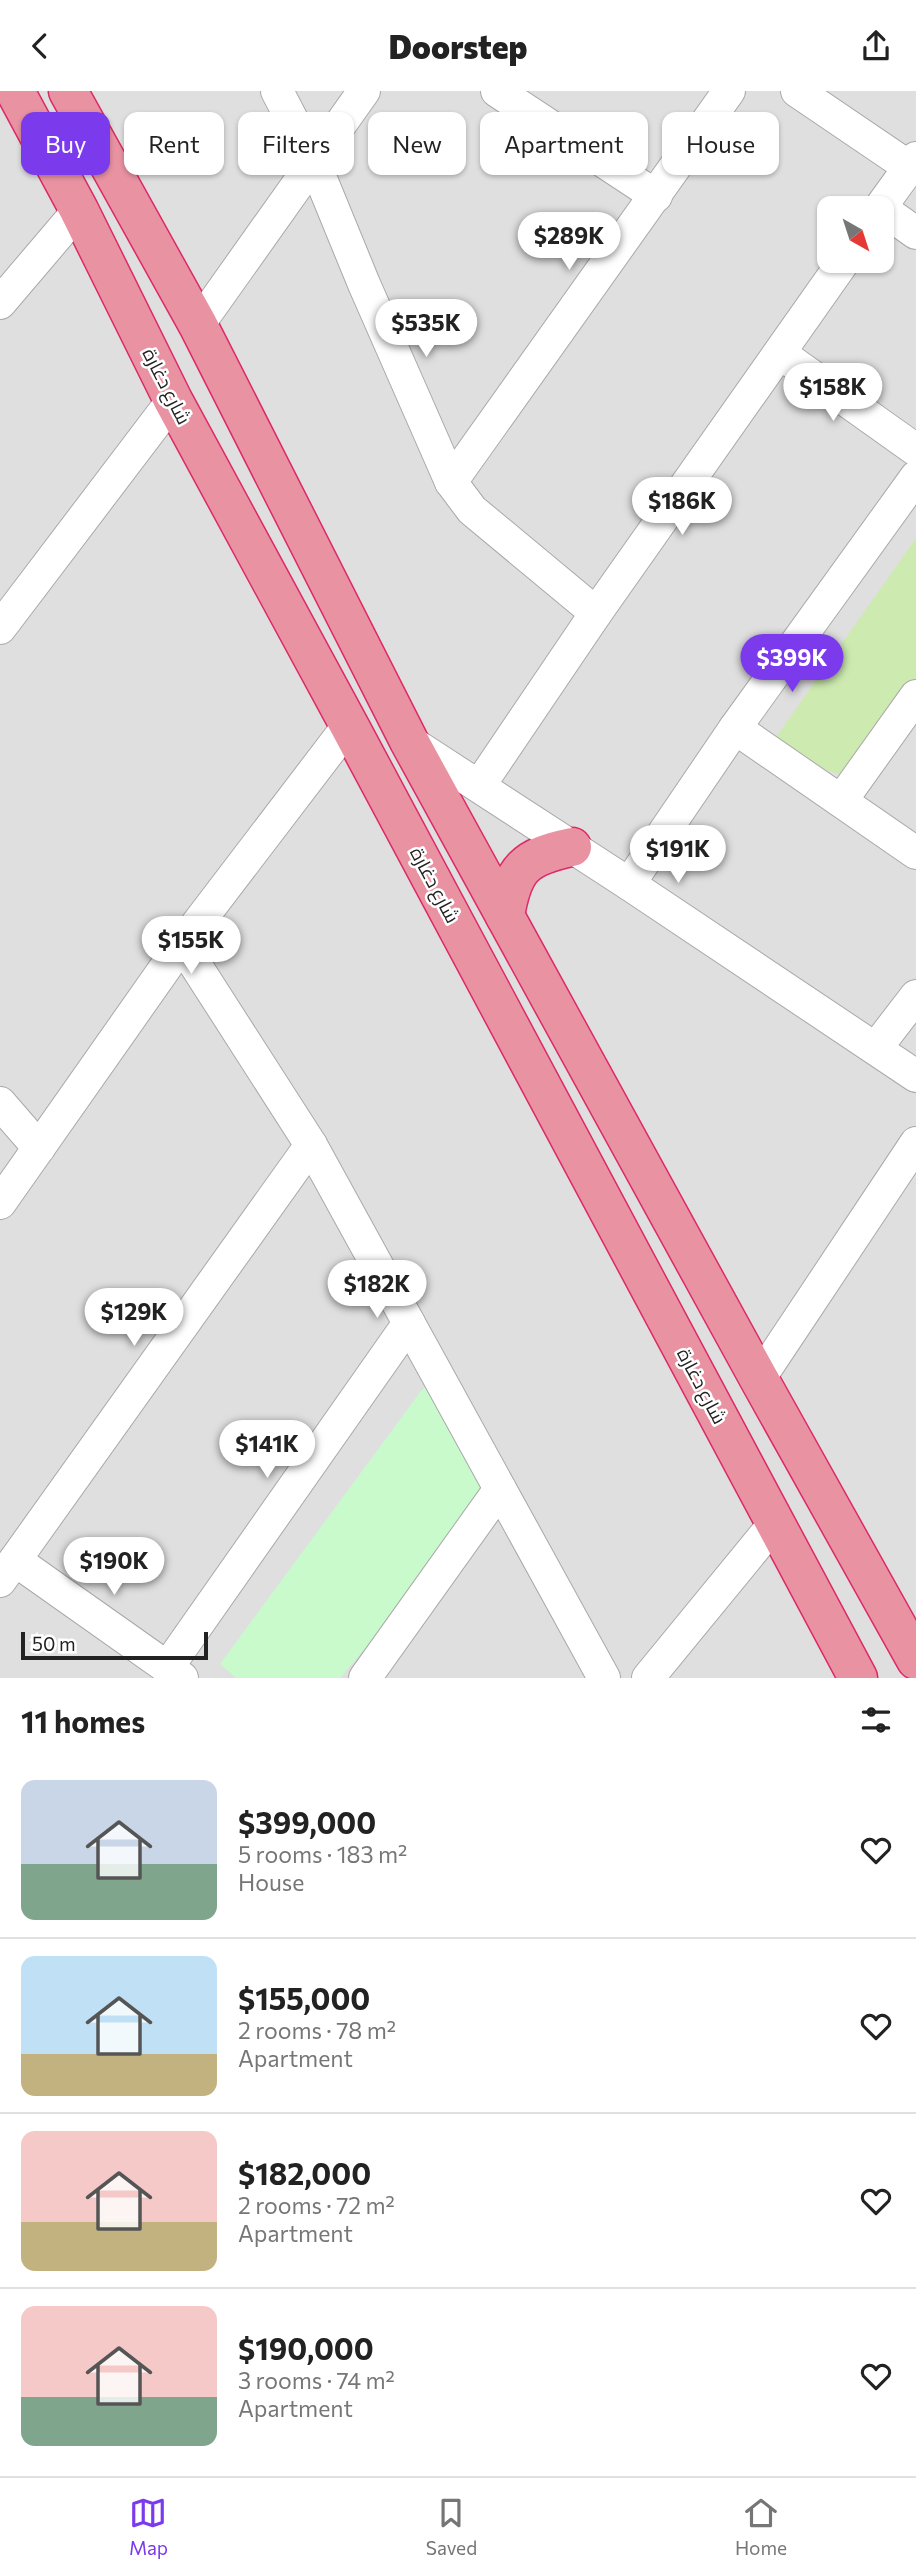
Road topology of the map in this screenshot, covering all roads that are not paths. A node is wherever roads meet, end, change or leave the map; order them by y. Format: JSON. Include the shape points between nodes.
{"nodes":[{"id":1,"x":15,"y":91,"type":"edge"},
{"id":2,"x":68,"y":91,"type":"edge"},
{"id":3,"x":277,"y":91,"type":"edge"},
{"id":4,"x":364,"y":91,"type":"edge"},
{"id":5,"x":496,"y":91,"type":"edge"},
{"id":6,"x":729,"y":91,"type":"edge"},
{"id":7,"x":797,"y":91,"type":"edge"},
{"id":8,"x":288,"y":112,"type":"edge"},
{"id":9,"x":349,"y":112,"type":"edge"},
{"id":10,"x":913,"y":163,"type":"edge"},
{"id":11,"x":305,"y":175,"type":"edge"},
{"id":12,"x":319,"y":175,"type":"edge"},
{"id":13,"x":656,"y":196,"type":"junction"},
{"id":14,"x":890,"y":196,"type":"edge"},
{"id":15,"x":79,"y":210,"type":"junction"},
{"id":16,"x":894,"y":218,"type":"edge"},
{"id":17,"x":916,"y":233,"type":"edge"},
{"id":18,"x":836,"y":273,"type":"edge"},
{"id":19,"x":0,"y":303,"type":"edge"},
{"id":20,"x":198,"y":325,"type":"junction"},
{"id":21,"x":781,"y":354,"type":"junction"},
{"id":22,"x":173,"y":400,"type":"junction"},
{"id":23,"x":916,"y":450,"type":"edge"},
{"id":24,"x":916,"y":477,"type":"edge"},
{"id":25,"x":451,"y":482,"type":"junction"},
{"id":26,"x":596,"y":613,"type":"junction"},
{"id":27,"x":0,"y":628,"type":"edge"},
{"id":28,"x":375,"y":674,"type":"junction"},
{"id":29,"x":916,"y":696,"type":"edge"},
{"id":30,"x":342,"y":711,"type":"junction"},
{"id":31,"x":735,"y":728,"type":"junction"},
{"id":32,"x":409,"y":741,"type":"junction"},
{"id":33,"x":431,"y":781,"type":"junction"},
{"id":34,"x":479,"y":786,"type":"junction"},
{"id":35,"x":390,"y":801,"type":"junction"},
{"id":36,"x":841,"y":801,"type":"junction"},
{"id":37,"x":572,"y":847,"type":"junction"},
{"id":38,"x":916,"y":853,"type":"edge"},
{"id":39,"x":629,"y":884,"type":"junction"},
{"id":40,"x":505,"y":916,"type":"junction"},
{"id":41,"x":182,"y":943,"type":"junction"},
{"id":42,"x":916,"y":996,"type":"edge"},
{"id":43,"x":876,"y":1048,"type":"junction"},
{"id":44,"x":916,"y":1076,"type":"edge"},
{"id":45,"x":0,"y":1103,"type":"edge"},
{"id":46,"x":916,"y":1143,"type":"edge"},
{"id":47,"x":311,"y":1145,"type":"junction"},
{"id":48,"x":39,"y":1148,"type":"junction"},
{"id":49,"x":0,"y":1203,"type":"edge"},
{"id":50,"x":409,"y":1323,"type":"junction"},
{"id":51,"x":759,"y":1379,"type":"junction"},
{"id":52,"x":500,"y":1489,"type":"junction"},
{"id":53,"x":825,"y":1497,"type":"junction"},
{"id":54,"x":775,"y":1523,"type":"junction"},
{"id":55,"x":8,"y":1570,"type":"edge"},
{"id":56,"x":916,"y":1660,"type":"edge"},
{"id":57,"x":174,"y":1673,"type":"edge"},
{"id":58,"x":365,"y":1678,"type":"edge"},
{"id":59,"x":604,"y":1678,"type":"edge"},
{"id":60,"x":648,"y":1678,"type":"edge"},
{"id":61,"x":858,"y":1678,"type":"edge"}],
"edges":[{"from":1,"to":15,"type":"highway","name":"شارع دغارة"},
{"from":2,"to":20,"type":"highway"},
{"from":3,"to":8,"type":"street"},
{"from":4,"to":9,"type":"street"},
{"from":5,"to":13,"type":"street"},
{"from":6,"to":13,"type":"street"},
{"from":7,"to":10,"type":"street"},
{"from":10,"to":14,"type":"street"},
{"from":11,"to":20,"type":"street"},
{"from":12,"to":25,"type":"street"},
{"from":13,"to":25,"type":"street"},
{"from":15,"to":19,"type":"street"},
{"from":15,"to":22,"type":"highway","name":"شارع دغارة"},
{"from":16,"to":17,"type":"street"},
{"from":18,"to":21,"type":"street"},
{"from":20,"to":28,"type":"highway"},
{"from":21,"to":23,"type":"street"},
{"from":21,"to":26,"type":"street"},
{"from":22,"to":27,"type":"street"},
{"from":22,"to":30,"type":"highway","name":"شارع دغارة"},
{"from":24,"to":31,"type":"street"},
{"from":25,"to":26,"type":"street","via":[[472,510]]},
{"from":26,"to":34,"type":"street"},
{"from":28,"to":30,"type":"highway"},
{"from":28,"to":32,"type":"highway"},
{"from":29,"to":36,"type":"street"},
{"from":30,"to":35,"type":"highway","name":"شارع دغارة"},
{"from":30,"to":41,"type":"street"},
{"from":31,"to":36,"type":"street"},
{"from":31,"to":39,"type":"street"},
{"from":32,"to":33,"type":"highway"},
{"from":32,"to":34,"type":"street"},
{"from":33,"to":35,"type":"highway","via":[[408,785]]},
{"from":33,"to":40,"type":"highway"},
{"from":34,"to":37,"type":"street"},
{"from":35,"to":54,"type":"highway","name":"شارع دغارة"},
{"from":36,"to":38,"type":"street"},
{"from":37,"to":39,"type":"street"},
{"from":37,"to":40,"type":"highway","via":[[545,852],[525,865],[510,887]]},
{"from":39,"to":43,"type":"street"},
{"from":40,"to":51,"type":"highway"},
{"from":41,"to":47,"type":"street"},
{"from":41,"to":48,"type":"street"},
{"from":42,"to":43,"type":"street"},
{"from":43,"to":44,"type":"street"},
{"from":45,"to":48,"type":"street"},
{"from":46,"to":51,"type":"street"},
{"from":47,"to":50,"type":"street"},
{"from":47,"to":55,"type":"street"},
{"from":48,"to":49,"type":"street"},
{"from":50,"to":52,"type":"street"},
{"from":50,"to":57,"type":"street"},
{"from":51,"to":53,"type":"highway"},
{"from":52,"to":58,"type":"street"},
{"from":52,"to":59,"type":"street"},
{"from":53,"to":54,"type":"highway"},
{"from":53,"to":56,"type":"highway"},
{"from":54,"to":60,"type":"street"},
{"from":54,"to":61,"type":"highway","name":"شارع دغارة"},
{"from":55,"to":57,"type":"street"}]}
